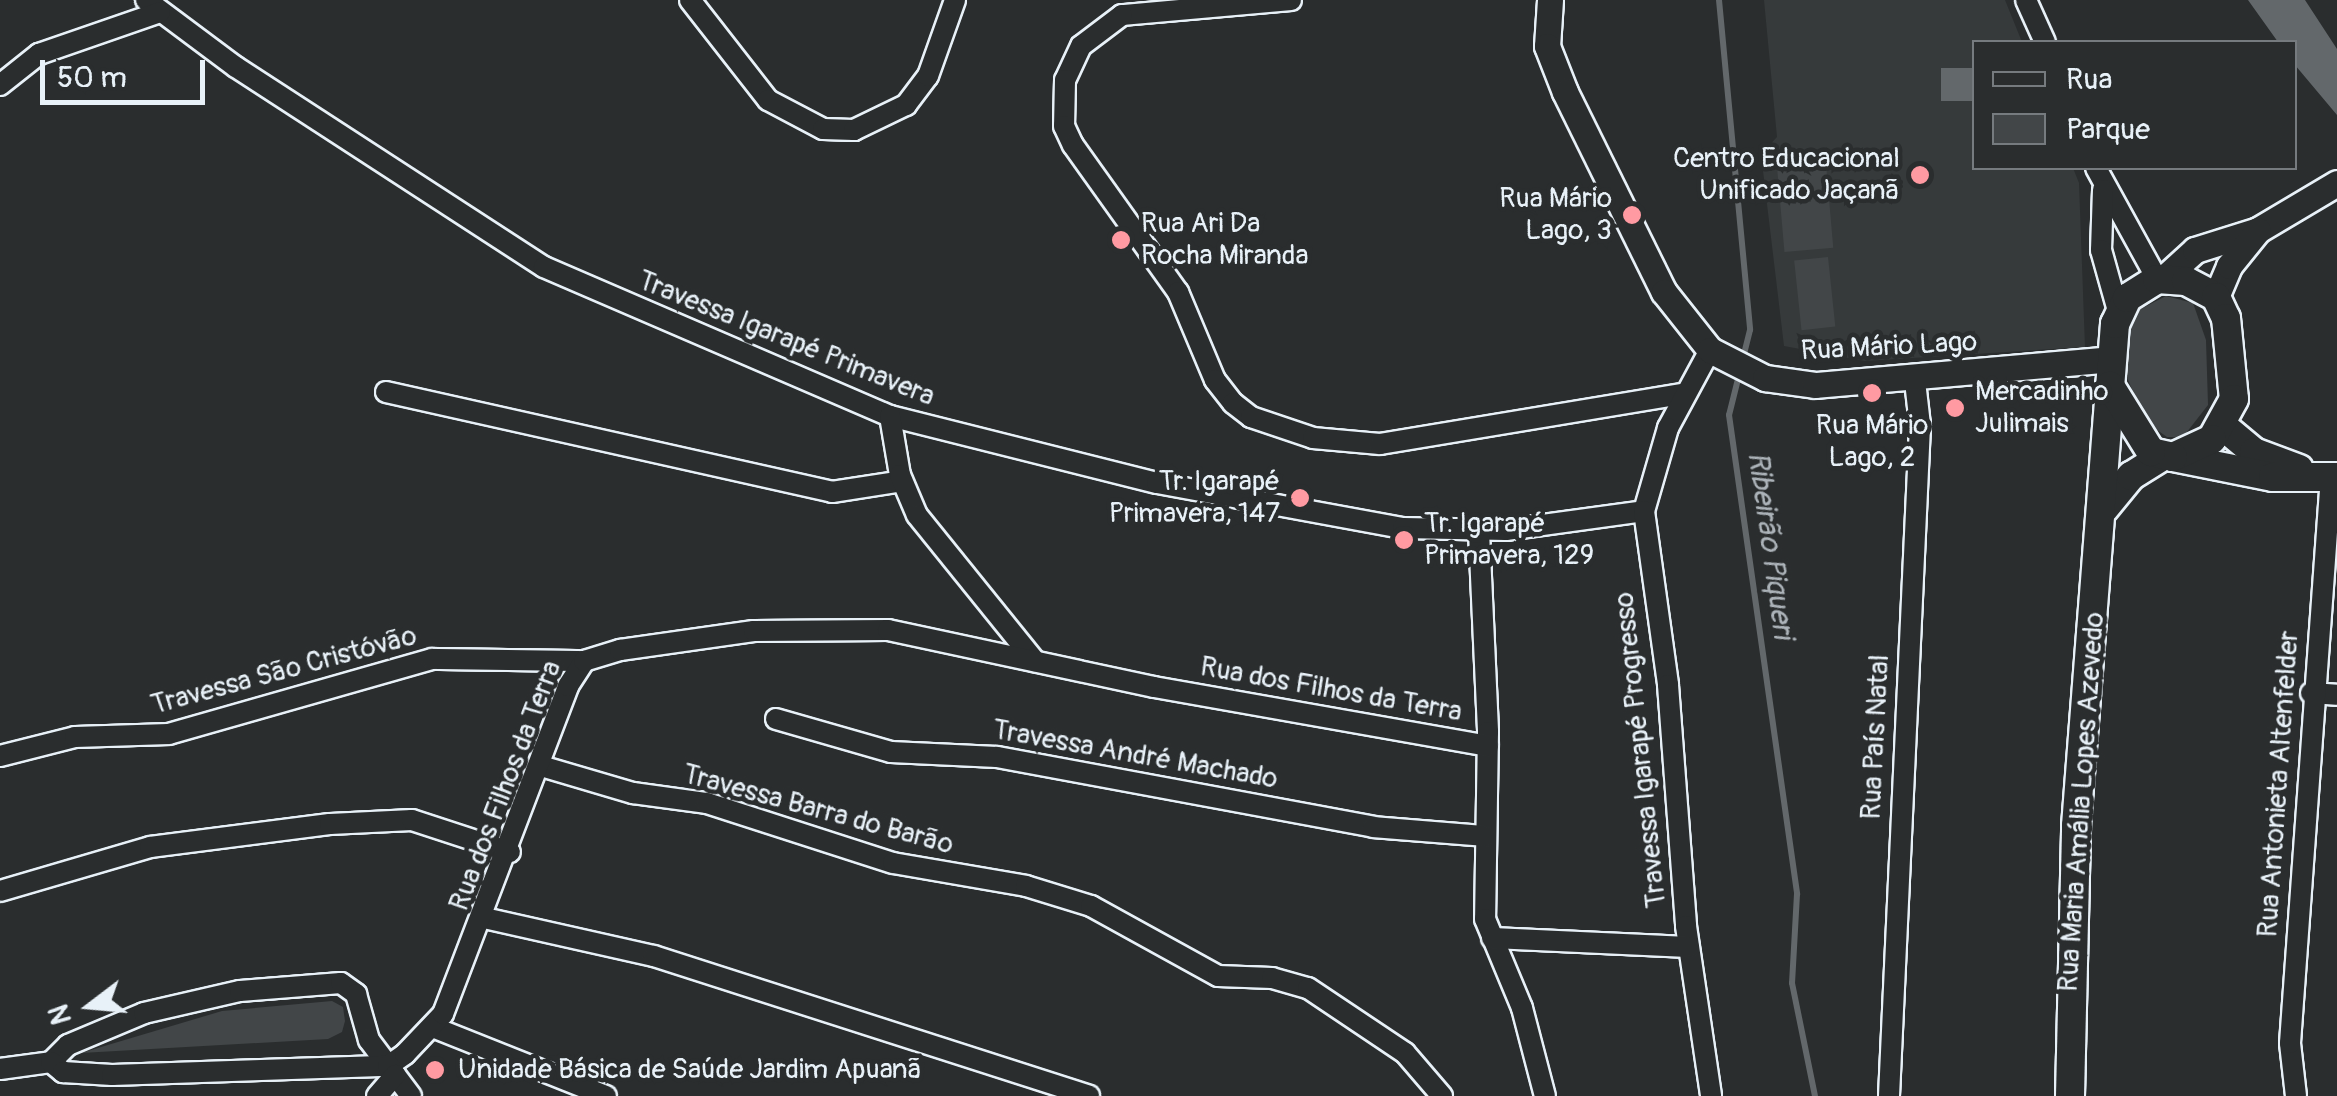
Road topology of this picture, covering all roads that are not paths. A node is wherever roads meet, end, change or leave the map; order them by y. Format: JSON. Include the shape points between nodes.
{"nodes":[{"id":1,"x":955,"y":0,"type":"edge"},
{"id":2,"x":1291,"y":0,"type":"edge"},
{"id":3,"x":1550,"y":0,"type":"edge"},
{"id":4,"x":2026,"y":0,"type":"edge"},
{"id":5,"x":696,"y":1,"type":"edge"},
{"id":6,"x":153,"y":6,"type":"edge"},
{"id":7,"x":2045,"y":40,"type":"edge"},
{"id":8,"x":0,"y":85,"type":"edge"},
{"id":9,"x":2097,"y":170,"type":"edge"},
{"id":10,"x":2334,"y":186,"type":"edge"},
{"id":11,"x":2104,"y":188,"type":"junction"},
{"id":12,"x":2258,"y":230,"type":"junction"},
{"id":13,"x":2160,"y":279,"type":"junction"},
{"id":14,"x":2216,"y":296,"type":"junction"},
{"id":15,"x":2118,"y":311,"type":"junction"},
{"id":16,"x":1714,"y":353,"type":"junction"},
{"id":17,"x":2111,"y":372,"type":"junction"},
{"id":18,"x":1916,"y":381,"type":"junction"},
{"id":19,"x":386,"y":392,"type":"dead end"},
{"id":20,"x":1683,"y":394,"type":"junction"},
{"id":21,"x":890,"y":416,"type":"junction"},
{"id":22,"x":2224,"y":427,"type":"junction"},
{"id":23,"x":2167,"y":457,"type":"junction"},
{"id":24,"x":2328,"y":476,"type":"edge"},
{"id":25,"x":902,"y":482,"type":"junction"},
{"id":26,"x":2104,"y":509,"type":"junction"},
{"id":27,"x":1644,"y":511,"type":"junction"},
{"id":28,"x":1479,"y":532,"type":"junction"},
{"id":29,"x":584,"y":660,"type":"junction"},
{"id":30,"x":1034,"y":661,"type":"junction"},
{"id":31,"x":2311,"y":693,"type":"junction"},
{"id":32,"x":2337,"y":695,"type":"edge"},
{"id":33,"x":776,"y":719,"type":"dead end"},
{"id":34,"x":1488,"y":746,"type":"junction"},
{"id":35,"x":0,"y":756,"type":"edge"},
{"id":36,"x":541,"y":766,"type":"junction"},
{"id":37,"x":1486,"y":836,"type":"junction"},
{"id":38,"x":510,"y":852,"type":"junction"},
{"id":39,"x":0,"y":891,"type":"edge"},
{"id":40,"x":484,"y":918,"type":"junction"},
{"id":41,"x":1492,"y":938,"type":"junction"},
{"id":42,"x":1689,"y":947,"type":"junction"},
{"id":43,"x":434,"y":1028,"type":"junction"},
{"id":44,"x":51,"y":1062,"type":"junction"},
{"id":45,"x":0,"y":1069,"type":"edge"},
{"id":46,"x":391,"y":1071,"type":"junction"},
{"id":47,"x":377,"y":1096,"type":"edge"},
{"id":48,"x":411,"y":1096,"type":"edge"},
{"id":49,"x":606,"y":1096,"type":"edge"},
{"id":50,"x":1090,"y":1096,"type":"edge"},
{"id":51,"x":1442,"y":1096,"type":"edge"},
{"id":52,"x":1545,"y":1096,"type":"edge"},
{"id":53,"x":1711,"y":1096,"type":"edge"},
{"id":54,"x":1889,"y":1096,"type":"edge"},
{"id":55,"x":2070,"y":1096,"type":"edge"},
{"id":56,"x":2296,"y":1096,"type":"edge"}],
"edges":[{"from":1,"to":5,"type":"street","via":[[928,76],[906,105],[854,130],[823,129],[768,100]]},
{"from":2,"to":20,"type":"street","via":[[1122,15],[1081,46],[1065,80],[1064,126],[1073,145],[1178,292],[1215,380],[1232,403],[1313,438],[1380,444]]},
{"from":3,"to":16,"type":"street","name":"Rua Mário Lago","via":[[1548,46],[1566,92],[1664,292]]},
{"from":4,"to":7,"type":"street"},
{"from":6,"to":8,"type":"street","via":[[39,54]]},
{"from":6,"to":21,"type":"street","name":"Travessa Igarapé Primavera","via":[[544,267]]},
{"from":9,"to":11,"type":"street"},
{"from":10,"to":12,"type":"street"},
{"from":11,"to":13,"type":"street"},
{"from":11,"to":15,"type":"street","via":[[2101,250]]},
{"from":12,"to":13,"type":"street","via":[[2195,250]]},
{"from":12,"to":14,"type":"street","via":[[2228,266]]},
{"from":13,"to":14,"type":"main road","via":[[2202,286]]},
{"from":13,"to":15,"type":"main road","via":[[2135,290]]},
{"from":14,"to":22,"type":"main road","via":[[2226,318],[2234,399]]},
{"from":15,"to":17,"type":"main road"},
{"from":16,"to":18,"type":"street","name":"Rua Mário Lago","via":[[1765,378],[1816,386]]},
{"from":16,"to":20,"type":"street","name":"Travessa Igarapé Progresso"},
{"from":17,"to":18,"type":"street","name":"Rua Mário Lago"},
{"from":17,"to":23,"type":"main road","via":[[2137,436]]},
{"from":17,"to":26,"type":"main road","name":"Rua Maria Amália Lopes Azevedo"},
{"from":18,"to":54,"type":"street","name":"Rua País Natal","via":[[1920,424]]},
{"from":19,"to":25,"type":"street","via":[[832,492]]},
{"from":20,"to":27,"type":"street","name":"Travessa Igarapé Progresso"},
{"from":21,"to":25,"type":"street"},
{"from":21,"to":28,"type":"street","name":"Travessa Igarapé Primavera","via":[[1210,494],[1404,528]]},
{"from":22,"to":23,"type":"main road","via":[[2203,447]]},
{"from":22,"to":24,"type":"main road","via":[[2254,452]]},
{"from":23,"to":24,"type":"main road","via":[[2244,473]]},
{"from":23,"to":26,"type":"main road","via":[[2131,476]]},
{"from":24,"to":31,"type":"street","name":"Rua Antonieta Altenfelder"},
{"from":25,"to":30,"type":"street","via":[[931,537]]},
{"from":26,"to":55,"type":"main road","name":"Rua Maria Amália Lopes Azevedo","via":[[2075,845]]},
{"from":27,"to":28,"type":"street","name":"Travessa Igarapé Primavera"},
{"from":27,"to":42,"type":"street","name":"Travessa Igarapé Progresso","via":[[1668,685]]},
{"from":28,"to":34,"type":"street"},
{"from":29,"to":30,"type":"street","name":"Rua dos Filhos da Terra","via":[[678,641],[806,628],[888,630]]},
{"from":29,"to":35,"type":"street","name":"Travessa São Cristóvão","via":[[432,659],[169,734],[75,737]]},
{"from":29,"to":36,"type":"street","name":"Rua dos Filhos da Terra"},
{"from":30,"to":34,"type":"street","name":"Rua dos Filhos da Terra"},
{"from":31,"to":32,"type":"street"},
{"from":31,"to":56,"type":"street","name":"Rua Antonieta Altenfelder","via":[[2290,1042]]},
{"from":33,"to":37,"type":"street","name":"Travessa André Machado","via":[[891,752],[997,756],[1373,827]]},
{"from":34,"to":37,"type":"street"},
{"from":36,"to":38,"type":"street","name":"Rua dos Filhos da Terra"},
{"from":36,"to":51,"type":"street","name":"Travessa Barra do Barão","via":[[633,793],[707,802],[893,864],[1074,900],[1218,976],[1272,978],[1308,988],[1405,1052]]},
{"from":37,"to":41,"type":"street","via":[[1485,918]]},
{"from":38,"to":39,"type":"street","via":[[412,820],[330,824],[150,847]]},
{"from":38,"to":40,"type":"street","name":"Rua dos Filhos da Terra"},
{"from":40,"to":43,"type":"street","name":"Rua dos Filhos da Terra"},
{"from":40,"to":50,"type":"street","via":[[654,956]]},
{"from":41,"to":42,"type":"street"},
{"from":41,"to":52,"type":"street","via":[[1522,1008]]},
{"from":42,"to":53,"type":"street","name":"Travessa Igarapé Progresso"},
{"from":43,"to":46,"type":"street","name":"Rua dos Filhos da Terra"},
{"from":43,"to":49,"type":"street"},
{"from":44,"to":45,"type":"street"},
{"from":44,"to":46,"type":"street","via":[[63,1072],[112,1075]]},
{"from":44,"to":46,"type":"street","via":[[68,1044],[144,1012],[240,990],[340,982],[356,994],[367,1035]]},
{"from":46,"to":47,"type":"street","name":"Rua dos Filhos da Terra"},
{"from":46,"to":48,"type":"street"}]}
